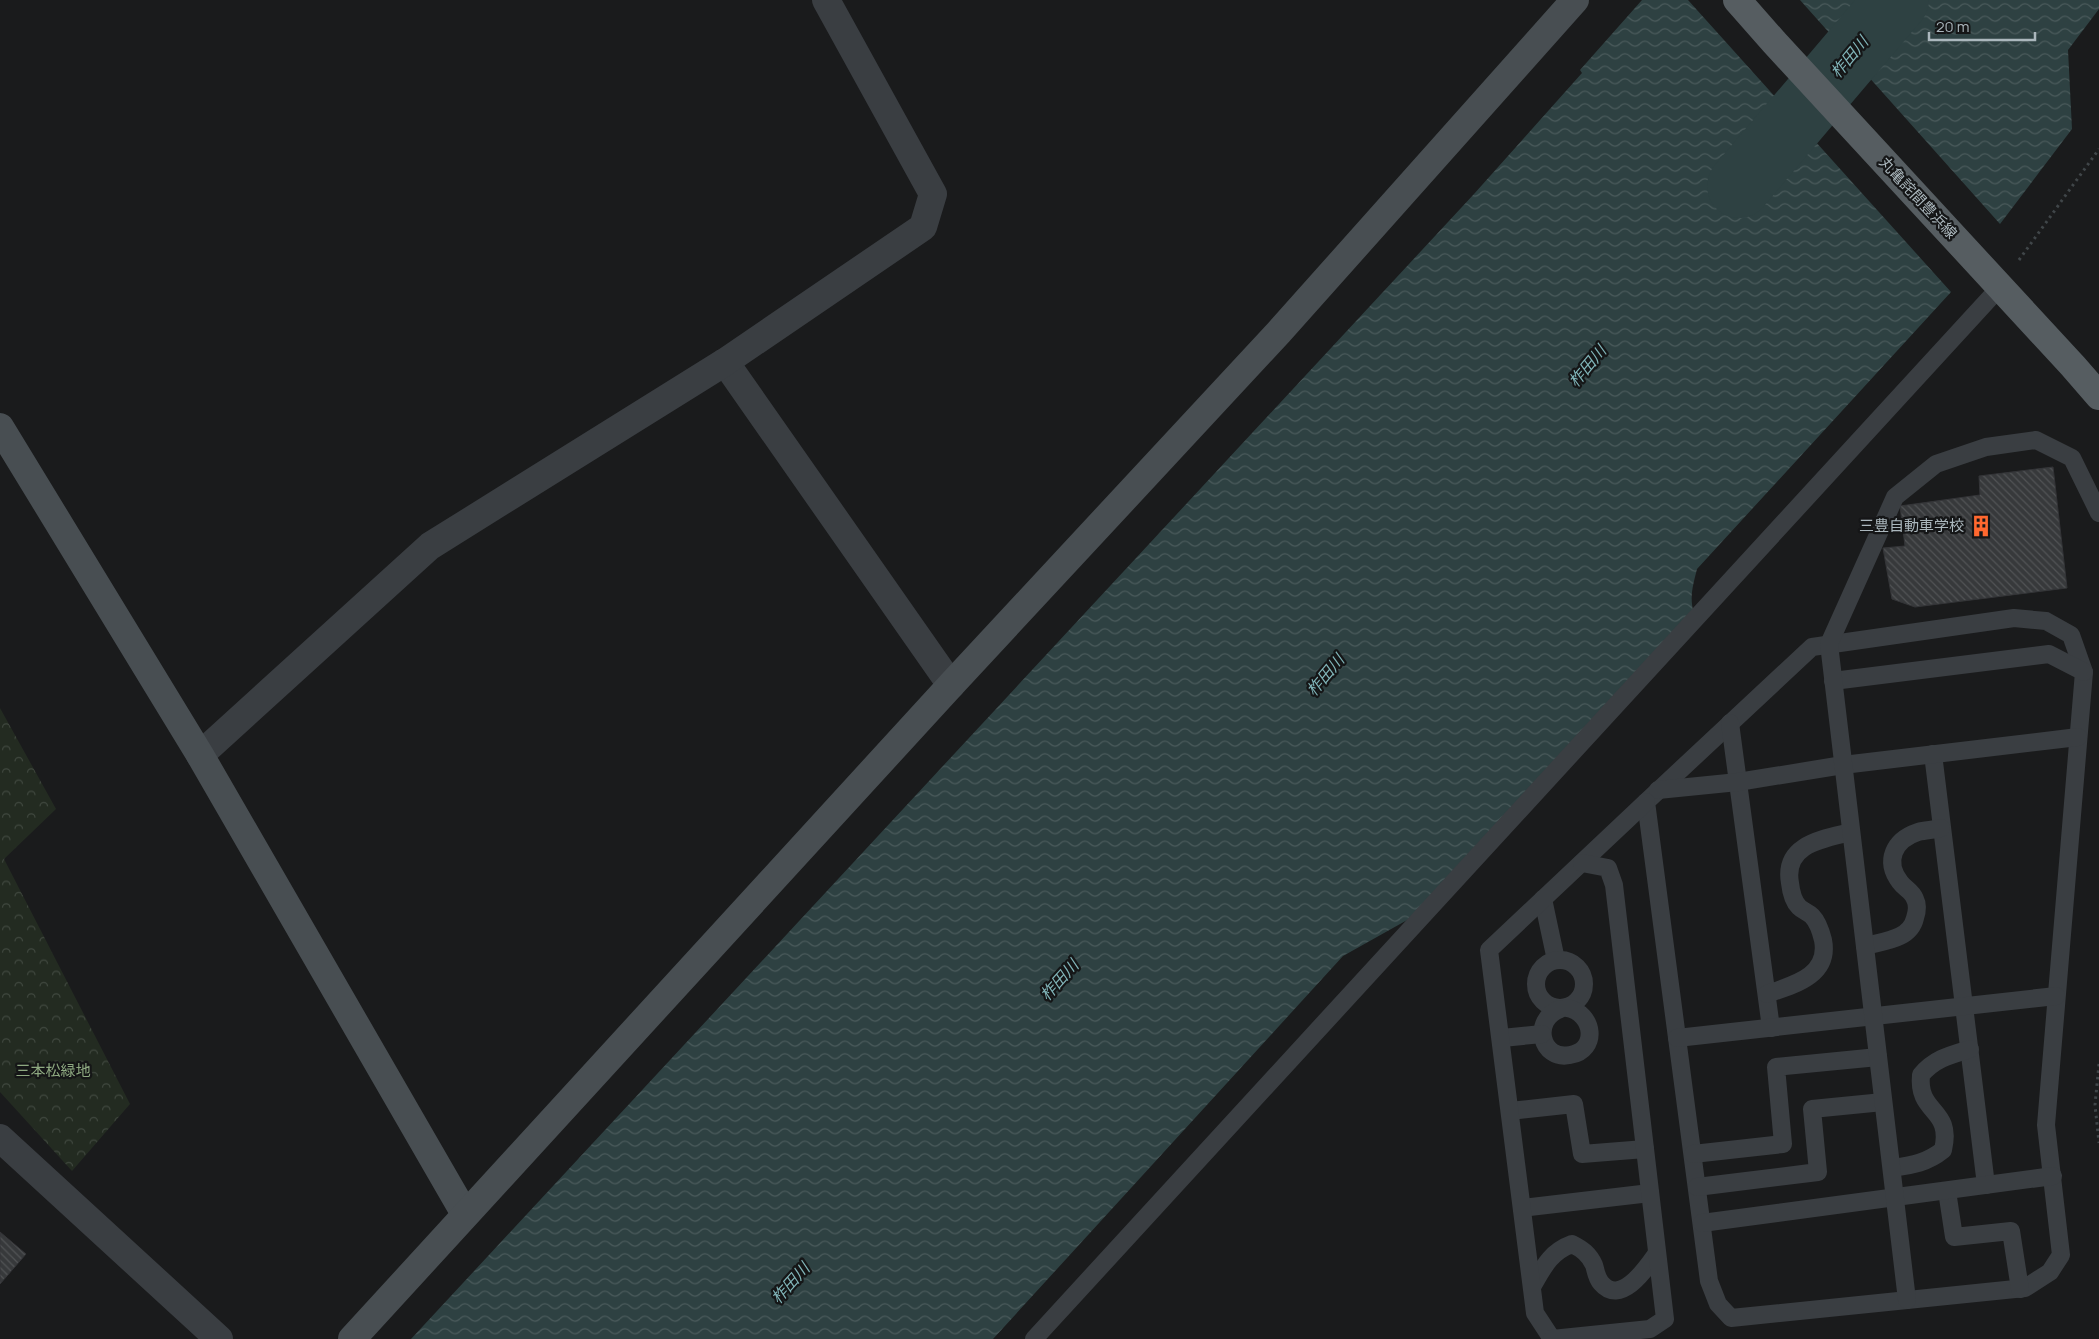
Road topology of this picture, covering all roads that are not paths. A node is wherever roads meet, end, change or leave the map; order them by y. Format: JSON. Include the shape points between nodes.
{"nodes":[{"id":1,"x":826,"y":0,"type":"edge"},
{"id":2,"x":1576,"y":0,"type":"edge"},
{"id":3,"x":1737,"y":0,"type":"edge"},
{"id":4,"x":1995,"y":282,"type":"junction"},
{"id":5,"x":725,"y":362,"type":"junction"},
{"id":6,"x":2099,"y":396,"type":"edge"},
{"id":7,"x":0,"y":427,"type":"edge"},
{"id":8,"x":2099,"y":513,"type":"edge"},
{"id":9,"x":1829,"y":644,"type":"junction"},
{"id":10,"x":2084,"y":672,"type":"junction"},
{"id":11,"x":1833,"y":681,"type":"junction"},
{"id":12,"x":951,"y":685,"type":"junction"},
{"id":13,"x":1730,"y":723,"type":"junction"},
{"id":14,"x":2078,"y":737,"type":"junction"},
{"id":15,"x":1933,"y":754,"type":"junction"},
{"id":16,"x":200,"y":755,"type":"junction"},
{"id":17,"x":1843,"y":765,"type":"junction"},
{"id":18,"x":1738,"y":782,"type":"junction"},
{"id":19,"x":1652,"y":796,"type":"junction"},
{"id":20,"x":1941,"y":828,"type":"junction"},
{"id":21,"x":1851,"y":832,"type":"junction"},
{"id":22,"x":1582,"y":863,"type":"junction"},
{"id":23,"x":1544,"y":899,"type":"junction"},
{"id":24,"x":1864,"y":946,"type":"junction"},
{"id":25,"x":1556,"y":960,"type":"junction"},
{"id":26,"x":1767,"y":994,"type":"junction"},
{"id":27,"x":2056,"y":996,"type":"junction"},
{"id":28,"x":1965,"y":1006,"type":"junction"},
{"id":29,"x":1563,"y":1008,"type":"junction"},
{"id":30,"x":1873,"y":1018,"type":"junction"},
{"id":31,"x":1771,"y":1028,"type":"junction"},
{"id":32,"x":1542,"y":1034,"type":"junction"},
{"id":33,"x":1502,"y":1038,"type":"junction"},
{"id":34,"x":1677,"y":1038,"type":"junction"},
{"id":35,"x":1970,"y":1049,"type":"junction"},
{"id":36,"x":1878,"y":1057,"type":"junction"},
{"id":37,"x":1883,"y":1102,"type":"junction"},
{"id":38,"x":1510,"y":1111,"type":"junction"},
{"id":39,"x":0,"y":1138,"type":"edge"},
{"id":40,"x":1645,"y":1149,"type":"junction"},
{"id":41,"x":1693,"y":1154,"type":"junction"},
{"id":42,"x":1892,"y":1168,"type":"junction"},
{"id":43,"x":2053,"y":1176,"type":"junction"},
{"id":44,"x":1986,"y":1185,"type":"junction"},
{"id":45,"x":1697,"y":1187,"type":"junction"},
{"id":46,"x":1947,"y":1191,"type":"junction"},
{"id":47,"x":1650,"y":1193,"type":"junction"},
{"id":48,"x":1895,"y":1198,"type":"junction"},
{"id":49,"x":1522,"y":1208,"type":"junction"},
{"id":50,"x":465,"y":1214,"type":"junction"},
{"id":51,"x":1702,"y":1223,"type":"junction"},
{"id":52,"x":1657,"y":1253,"type":"junction"},
{"id":53,"x":1532,"y":1287,"type":"junction"},
{"id":54,"x":2020,"y":1289,"type":"junction"},
{"id":55,"x":1908,"y":1300,"type":"junction"},
{"id":56,"x":219,"y":1339,"type":"edge"},
{"id":57,"x":352,"y":1339,"type":"edge"},
{"id":58,"x":1034,"y":1339,"type":"edge"},
{"id":59,"x":1552,"y":1339,"type":"edge"}],
"edges":[{"from":1,"to":5,"type":"street","via":[[933,194],[923,227]]},
{"from":2,"to":12,"type":"street","via":[[1278,332]]},
{"from":3,"to":4,"type":"main road","name":"丸亀詫間豊浜線"},
{"from":4,"to":6,"type":"main road","name":"丸亀詫間豊浜線"},
{"from":4,"to":58,"type":"lane"},
{"from":5,"to":12,"type":"street"},
{"from":5,"to":16,"type":"street","via":[[430,546]]},
{"from":7,"to":16,"type":"street"},
{"from":8,"to":9,"type":"lane","via":[[2072,458],[2036,440],[1986,447],[1936,464],[1895,497]]},
{"from":9,"to":10,"type":"lane","via":[[2014,618],[2046,621],[2071,635]]},
{"from":9,"to":11,"type":"lane"},
{"from":9,"to":13,"type":"lane","via":[[1812,647]]},
{"from":10,"to":11,"type":"lane","via":[[2050,654]]},
{"from":10,"to":14,"type":"lane"},
{"from":11,"to":17,"type":"lane"},
{"from":12,"to":50,"type":"street"},
{"from":13,"to":18,"type":"lane"},
{"from":13,"to":19,"type":"lane"},
{"from":14,"to":15,"type":"lane"},
{"from":14,"to":27,"type":"lane"},
{"from":15,"to":17,"type":"lane"},
{"from":15,"to":20,"type":"lane"},
{"from":16,"to":50,"type":"street"},
{"from":17,"to":18,"type":"lane"},
{"from":17,"to":21,"type":"lane"},
{"from":18,"to":19,"type":"lane"},
{"from":18,"to":26,"type":"lane"},
{"from":19,"to":22,"type":"lane"},
{"from":19,"to":34,"type":"lane"},
{"from":20,"to":24,"type":"lane","via":[[1918,832],[1903,840],[1890,863],[1901,884],[1911,891],[1916,900],[1914,924],[1905,934],[1894,939]]},
{"from":20,"to":28,"type":"lane"},
{"from":21,"to":24,"type":"lane"},
{"from":21,"to":26,"type":"lane","via":[[1821,839],[1800,849],[1790,863],[1792,895],[1821,930],[1822,960],[1812,975]]},
{"from":22,"to":23,"type":"lane"},
{"from":22,"to":40,"type":"lane","via":[[1608,868],[1614,885]]},
{"from":23,"to":25,"type":"lane"},
{"from":23,"to":33,"type":"lane","via":[[1489,950]]},
{"from":24,"to":30,"type":"lane"},
{"from":25,"to":29,"type":"lane","via":[[1542,967],[1535,981],[1536,989],[1545,1002]]},
{"from":25,"to":29,"type":"lane","via":[[1564,960],[1578,968],[1584,982],[1579,997]]},
{"from":26,"to":31,"type":"lane"},
{"from":27,"to":28,"type":"lane"},
{"from":27,"to":43,"type":"lane","via":[[2046,1125]]},
{"from":28,"to":30,"type":"lane"},
{"from":28,"to":35,"type":"lane"},
{"from":29,"to":32,"type":"lane","via":[[1553,1011],[1544,1021]]},
{"from":29,"to":32,"type":"lane","via":[[1575,1009],[1586,1019],[1590,1034],[1584,1048],[1570,1055],[1554,1053],[1544,1042]]},
{"from":30,"to":31,"type":"lane"},
{"from":30,"to":36,"type":"lane"},
{"from":31,"to":34,"type":"lane"},
{"from":32,"to":33,"type":"lane"},
{"from":33,"to":38,"type":"lane"},
{"from":34,"to":41,"type":"lane"},
{"from":35,"to":42,"type":"lane","via":[[1944,1056],[1921,1076],[1926,1105],[1940,1118],[1945,1128],[1943,1150],[1922,1163]]},
{"from":35,"to":44,"type":"lane"},
{"from":36,"to":37,"type":"lane"},
{"from":36,"to":41,"type":"lane","via":[[1776,1067],[1783,1144]]},
{"from":37,"to":42,"type":"lane"},
{"from":37,"to":45,"type":"lane","via":[[1812,1109],[1818,1172]]},
{"from":38,"to":40,"type":"lane","via":[[1574,1104],[1582,1154]]},
{"from":38,"to":49,"type":"lane"},
{"from":39,"to":56,"type":"street"},
{"from":40,"to":47,"type":"lane"},
{"from":41,"to":45,"type":"lane"},
{"from":42,"to":48,"type":"lane"},
{"from":43,"to":44,"type":"lane"},
{"from":43,"to":54,"type":"lane","via":[[2060,1255],[2050,1272]]},
{"from":44,"to":46,"type":"lane"},
{"from":45,"to":51,"type":"lane"},
{"from":46,"to":48,"type":"lane"},
{"from":46,"to":54,"type":"lane","via":[[1954,1237],[2011,1231]]},
{"from":47,"to":49,"type":"lane"},
{"from":47,"to":52,"type":"lane"},
{"from":48,"to":51,"type":"lane"},
{"from":48,"to":55,"type":"lane"},
{"from":49,"to":53,"type":"lane"},
{"from":50,"to":57,"type":"street"},
{"from":51,"to":55,"type":"lane","via":[[1709,1281],[1718,1304],[1731,1318]]},
{"from":52,"to":53,"type":"lane","via":[[1639,1278],[1618,1290],[1609,1289],[1601,1283],[1588,1255],[1572,1244],[1551,1255]]},
{"from":52,"to":59,"type":"lane","via":[[1665,1320],[1650,1329]]},
{"from":53,"to":59,"type":"lane","via":[[1535,1313]]},
{"from":54,"to":55,"type":"lane"}]}
